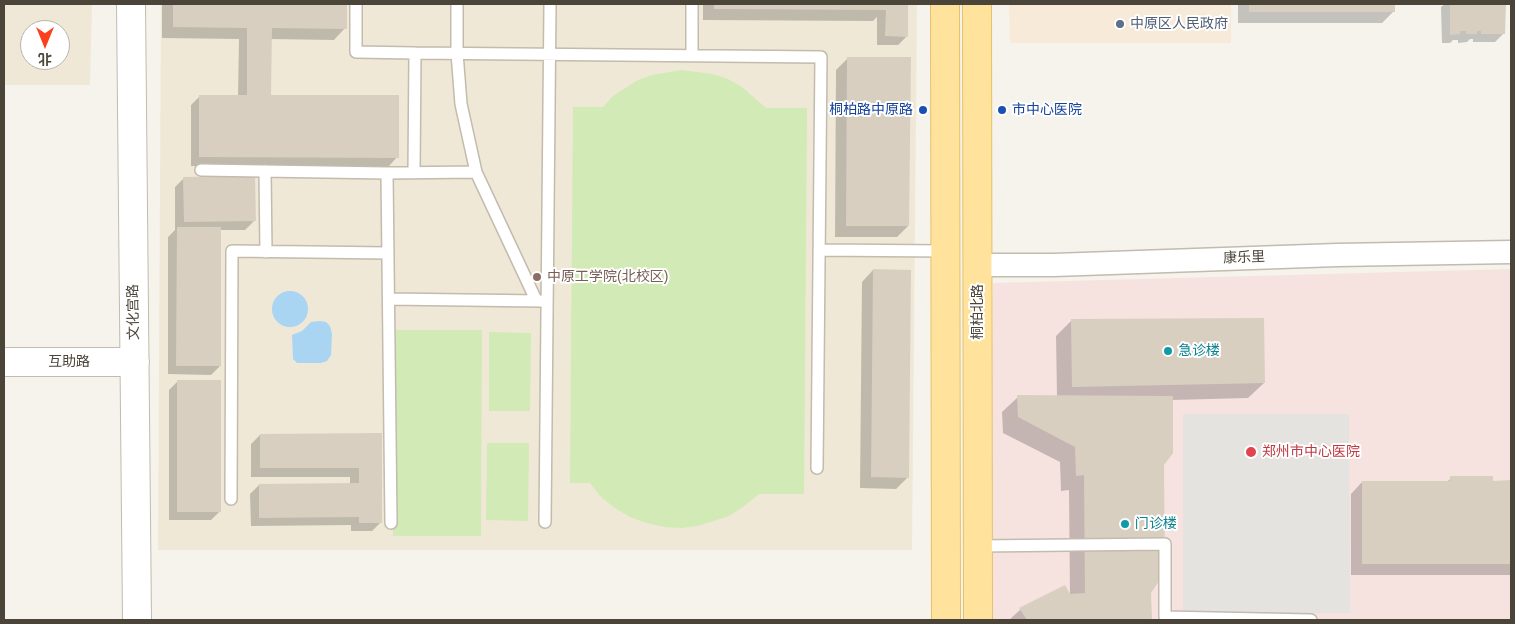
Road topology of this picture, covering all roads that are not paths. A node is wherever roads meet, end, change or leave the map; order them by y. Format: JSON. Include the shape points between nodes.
{"nodes":[{"id":1,"x":131,"y":4,"type":"edge"},
{"id":2,"x":356,"y":4,"type":"edge"},
{"id":3,"x":457,"y":4,"type":"edge"},
{"id":4,"x":550,"y":4,"type":"edge"},
{"id":5,"x":692,"y":4,"type":"edge"},
{"id":6,"x":945,"y":4,"type":"edge"},
{"id":7,"x":977,"y":4,"type":"edge"},
{"id":8,"x":415,"y":53,"type":"junction"},
{"id":9,"x":457,"y":54,"type":"junction"},
{"id":10,"x":550,"y":54,"type":"junction"},
{"id":11,"x":692,"y":55,"type":"junction"},
{"id":12,"x":201,"y":170,"type":"dead end"},
{"id":13,"x":265,"y":171,"type":"junction"},
{"id":14,"x":414,"y":172,"type":"junction"},
{"id":15,"x":476,"y":172,"type":"junction"},
{"id":16,"x":387,"y":173,"type":"junction"},
{"id":17,"x":819,"y":250,"type":"junction"},
{"id":18,"x":945,"y":251,"type":"junction"},
{"id":19,"x":266,"y":252,"type":"junction"},
{"id":20,"x":1511,"y":252,"type":"edge"},
{"id":21,"x":388,"y":253,"type":"junction"},
{"id":22,"x":978,"y":265,"type":"junction"},
{"id":23,"x":389,"y":299,"type":"junction"},
{"id":24,"x":542,"y":301,"type":"junction"},
{"id":25,"x":4,"y":362,"type":"edge"},
{"id":26,"x":135,"y":362,"type":"junction"},
{"id":27,"x":817,"y":468,"type":"dead end"},
{"id":28,"x":232,"y":499,"type":"dead end"},
{"id":29,"x":546,"y":522,"type":"dead end"},
{"id":30,"x":391,"y":523,"type":"dead end"},
{"id":31,"x":978,"y":546,"type":"junction"},
{"id":32,"x":137,"y":620,"type":"edge"},
{"id":33,"x":946,"y":620,"type":"edge"},
{"id":34,"x":978,"y":620,"type":"edge"},
{"id":35,"x":1311,"y":620,"type":"edge"}],
"edges":[{"from":1,"to":26,"type":"street","name":"文化宫路"},
{"from":2,"to":8,"type":"lane","via":[[356,52]]},
{"from":3,"to":9,"type":"lane"},
{"from":4,"to":10,"type":"lane"},
{"from":5,"to":11,"type":"lane"},
{"from":6,"to":18,"type":"main road"},
{"from":7,"to":22,"type":"main road","name":"桐柏北路"},
{"from":8,"to":9,"type":"lane"},
{"from":8,"to":14,"type":"lane"},
{"from":9,"to":10,"type":"lane"},
{"from":9,"to":15,"type":"lane","via":[[461,104]]},
{"from":10,"to":11,"type":"lane"},
{"from":10,"to":24,"type":"lane"},
{"from":11,"to":17,"type":"lane","via":[[821,57]]},
{"from":12,"to":13,"type":"lane"},
{"from":13,"to":16,"type":"lane"},
{"from":13,"to":19,"type":"lane"},
{"from":14,"to":15,"type":"lane"},
{"from":14,"to":16,"type":"lane"},
{"from":15,"to":24,"type":"lane"},
{"from":16,"to":21,"type":"lane"},
{"from":17,"to":18,"type":"lane"},
{"from":17,"to":27,"type":"lane"},
{"from":18,"to":33,"type":"main road"},
{"from":19,"to":21,"type":"lane"},
{"from":19,"to":28,"type":"lane","via":[[232,251]]},
{"from":20,"to":22,"type":"street","name":"康乐里"},
{"from":21,"to":23,"type":"lane"},
{"from":22,"to":31,"type":"main road","name":"桐柏北路"},
{"from":23,"to":24,"type":"lane"},
{"from":23,"to":30,"type":"lane"},
{"from":24,"to":29,"type":"lane"},
{"from":25,"to":26,"type":"street","name":"互助路"},
{"from":26,"to":32,"type":"street","name":"文化宫路"},
{"from":31,"to":34,"type":"main road","name":"桐柏北路"},
{"from":31,"to":35,"type":"lane","via":[[1165,544],[1165,617]]}]}
